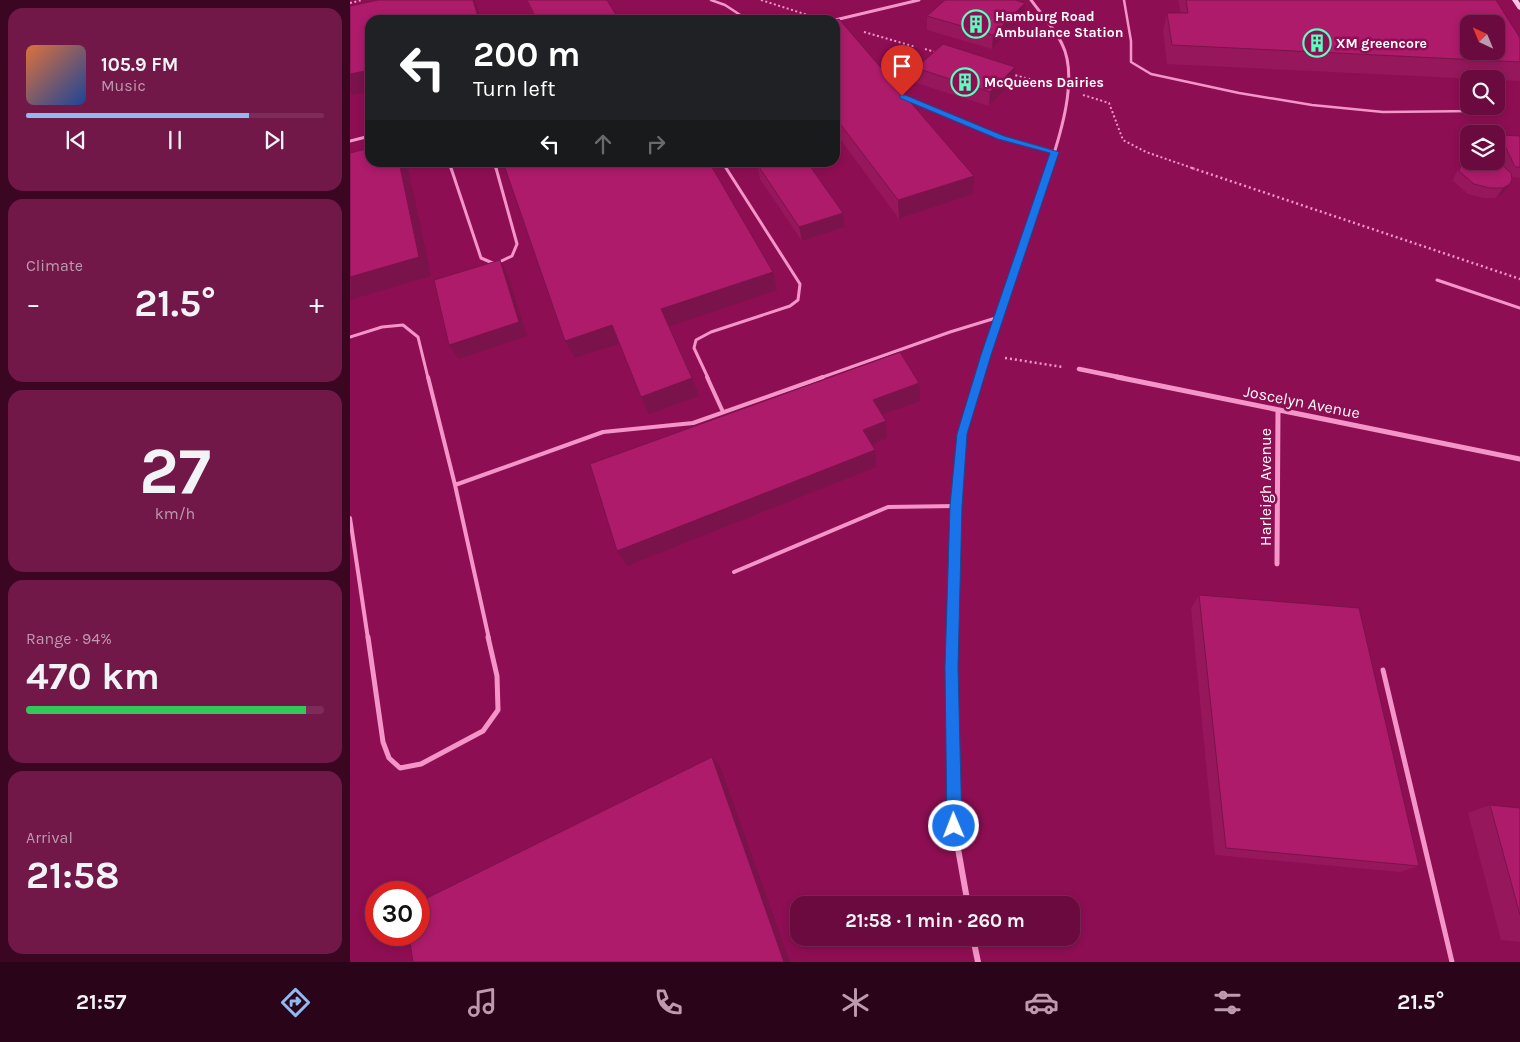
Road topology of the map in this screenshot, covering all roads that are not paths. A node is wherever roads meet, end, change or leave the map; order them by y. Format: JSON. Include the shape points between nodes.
{"nodes":[{"id":1,"x":712,"y":0,"type":"edge"},
{"id":2,"x":919,"y":0,"type":"edge"},
{"id":3,"x":1031,"y":0,"type":"edge"},
{"id":4,"x":1124,"y":0,"type":"edge"},
{"id":5,"x":1515,"y":0,"type":"edge"},
{"id":6,"x":1520,"y":8,"type":"edge"},
{"id":7,"x":741,"y":15,"type":"edge"},
{"id":8,"x":840,"y":19,"type":"edge"},
{"id":9,"x":915,"y":64,"type":"dead end"},
{"id":10,"x":886,"y":90,"type":"edge"},
{"id":11,"x":902,"y":96,"type":"edge"},
{"id":12,"x":1460,"y":111,"type":"edge"},
{"id":13,"x":365,"y":137,"type":"edge"},
{"id":14,"x":350,"y":141,"type":"edge"},
{"id":15,"x":1055,"y":152,"type":"junction"},
{"id":16,"x":451,"y":167,"type":"edge"},
{"id":17,"x":495,"y":167,"type":"edge"},
{"id":18,"x":726,"y":167,"type":"edge"},
{"id":19,"x":1437,"y":280,"type":"dead end"},
{"id":20,"x":1520,"y":308,"type":"edge"},
{"id":21,"x":999,"y":318,"type":"junction"},
{"id":22,"x":350,"y":338,"type":"edge"},
{"id":23,"x":1079,"y":369,"type":"road end"},
{"id":24,"x":1278,"y":410,"type":"junction"},
{"id":25,"x":723,"y":412,"type":"junction"},
{"id":26,"x":1520,"y":459,"type":"edge"},
{"id":27,"x":455,"y":485,"type":"junction"},
{"id":28,"x":956,"y":506,"type":"junction"},
{"id":29,"x":350,"y":518,"type":"edge"},
{"id":30,"x":1277,"y":564,"type":"dead end"},
{"id":31,"x":734,"y":572,"type":"dead end"},
{"id":32,"x":1383,"y":670,"type":"dead end"},
{"id":33,"x":966,"y":896,"type":"edge"},
{"id":34,"x":975,"y":946,"type":"edge"},
{"id":35,"x":978,"y":962,"type":"edge"},
{"id":36,"x":1452,"y":962,"type":"edge"}],
"edges":[{"from":1,"to":7,"type":"lane"},
{"from":2,"to":8,"type":"street"},
{"from":3,"to":15,"type":"street","via":[[1063,45],[1069,71],[1069,90]]},
{"from":4,"to":12,"type":"lane","via":[[1131,62],[1151,74],[1312,105],[1383,112]]},
{"from":5,"to":6,"type":"main road"},
{"from":9,"to":10,"type":"lane"},
{"from":11,"to":15,"type":"lane","via":[[1001,138]]},
{"from":13,"to":14,"type":"street"},
{"from":15,"to":21,"type":"street"},
{"from":16,"to":17,"type":"lane","via":[[481,258],[495,264],[512,256],[517,244]]},
{"from":18,"to":25,"type":"lane","via":[[800,284],[798,300],[790,306],[696,340],[694,348]]},
{"from":19,"to":20,"type":"lane"},
{"from":21,"to":25,"type":"lane","via":[[950,332]]},
{"from":21,"to":28,"type":"street","via":[[962,434]]},
{"from":22,"to":27,"type":"lane","via":[[382,327],[403,326],[418,337]]},
{"from":23,"to":24,"type":"street","name":"Joscelyn Avenue"},
{"from":24,"to":26,"type":"street","name":"Joscelyn Avenue"},
{"from":24,"to":30,"type":"street","name":"Harleigh Avenue"},
{"from":25,"to":27,"type":"lane","via":[[685,424],[603,432]]},
{"from":27,"to":29,"type":"lane","via":[[497,676],[498,710],[483,731],[421,764],[400,768],[389,758],[383,742]]},
{"from":28,"to":31,"type":"lane","via":[[888,507]]},
{"from":28,"to":33,"type":"street","via":[[952,667],[954,826]]},
{"from":32,"to":36,"type":"lane"},
{"from":34,"to":35,"type":"street"}]}
